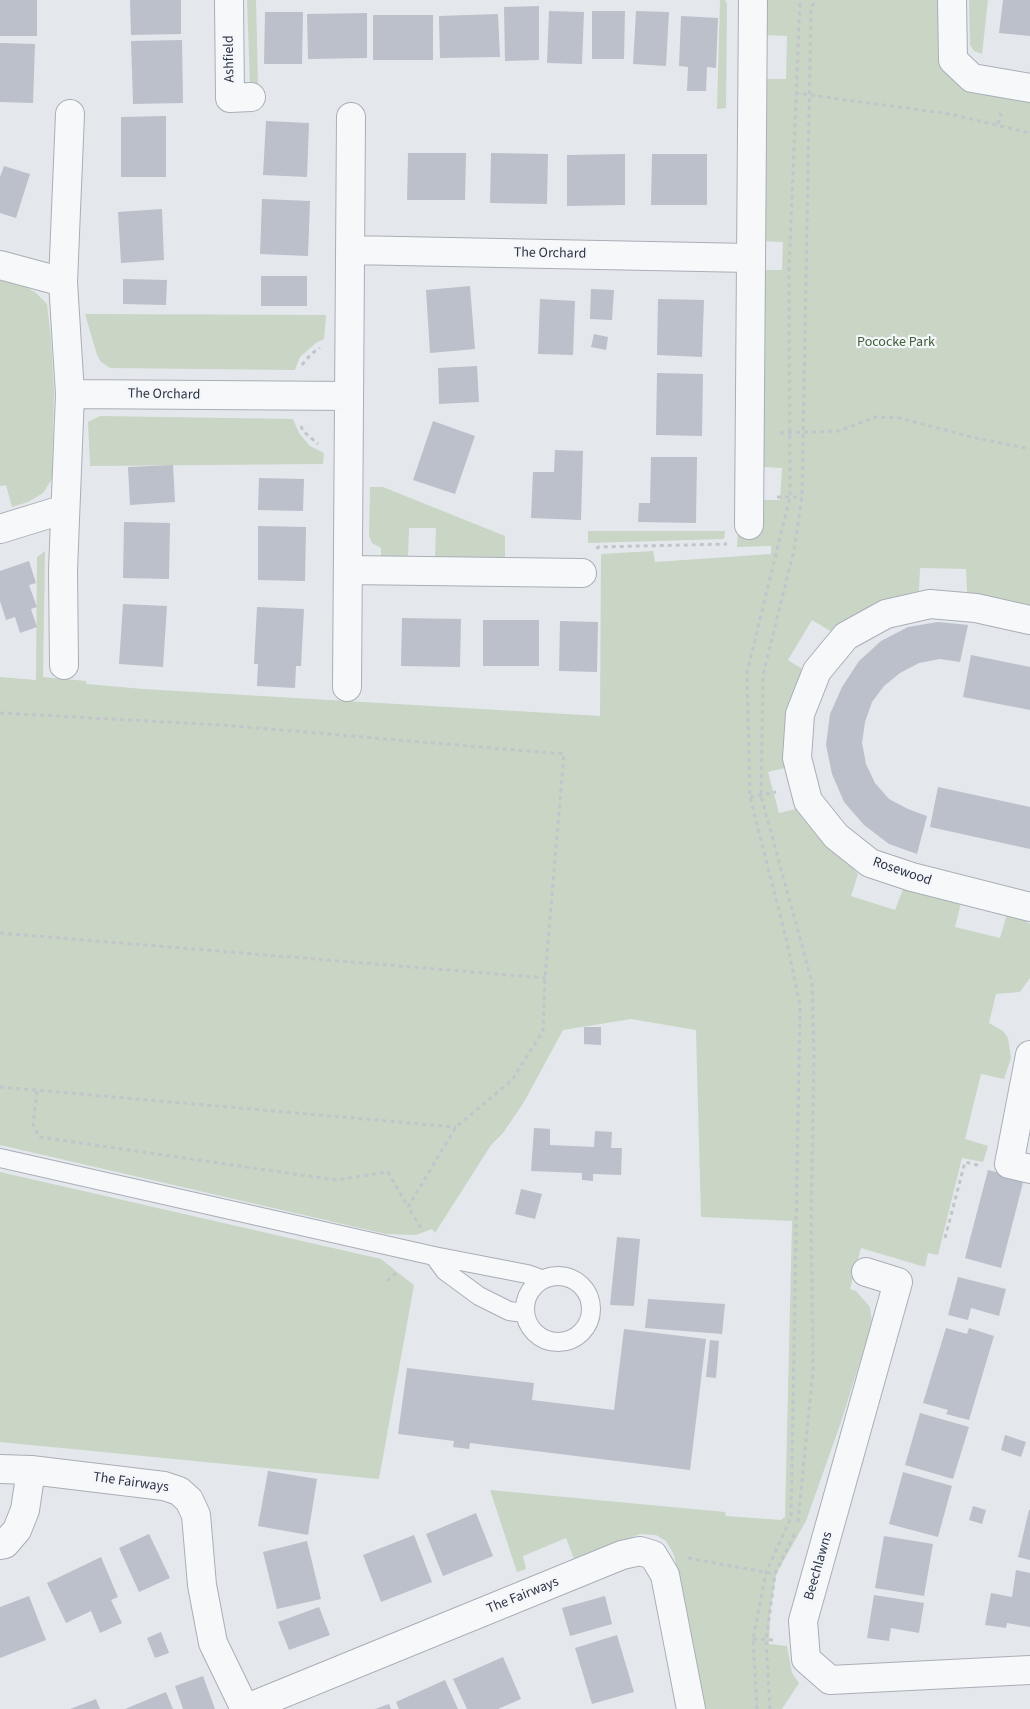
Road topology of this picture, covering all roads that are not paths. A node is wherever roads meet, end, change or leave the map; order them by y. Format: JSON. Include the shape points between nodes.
{"nodes":[{"id":1,"x":229,"y":0,"type":"edge"},
{"id":2,"x":753,"y":0,"type":"edge"},
{"id":3,"x":952,"y":0,"type":"edge"},
{"id":4,"x":1030,"y":88,"type":"edge"},
{"id":5,"x":251,"y":97,"type":"dead end"},
{"id":6,"x":70,"y":114,"type":"dead end"},
{"id":7,"x":351,"y":117,"type":"dead end"},
{"id":8,"x":350,"y":250,"type":"junction"},
{"id":9,"x":750,"y":258,"type":"junction"},
{"id":10,"x":0,"y":265,"type":"edge"},
{"id":11,"x":63,"y":282,"type":"junction"},
{"id":12,"x":70,"y":394,"type":"junction"},
{"id":13,"x":349,"y":396,"type":"junction"},
{"id":14,"x":65,"y":509,"type":"junction"},
{"id":15,"x":0,"y":528,"type":"edge"},
{"id":16,"x":741,"y":534,"type":"road end"},
{"id":17,"x":588,"y":563,"type":"road end"},
{"id":18,"x":348,"y":570,"type":"junction"},
{"id":19,"x":1030,"y":620,"type":"edge"},
{"id":20,"x":64,"y":665,"type":"dead end"},
{"id":21,"x":347,"y":687,"type":"dead end"},
{"id":22,"x":1030,"y":907,"type":"edge"},
{"id":23,"x":1030,"y":1055,"type":"edge"},
{"id":24,"x":0,"y":1158,"type":"edge"},
{"id":25,"x":1030,"y":1169,"type":"edge"},
{"id":26,"x":434,"y":1256,"type":"junction"},
{"id":27,"x":866,"y":1272,"type":"dead end"},
{"id":28,"x":541,"y":1279,"type":"junction"},
{"id":29,"x":524,"y":1313,"type":"junction"},
{"id":30,"x":0,"y":1469,"type":"edge"},
{"id":31,"x":31,"y":1470,"type":"junction"},
{"id":32,"x":0,"y":1546,"type":"edge"},
{"id":33,"x":1030,"y":1670,"type":"edge"},
{"id":34,"x":691,"y":1709,"type":"edge"}],
"edges":[{"from":1,"to":5,"type":"street","name":"Ashfield","via":[[230,98]]},
{"from":2,"to":9,"type":"street"},
{"from":3,"to":4,"type":"street","via":[[954,60],[972,78]]},
{"from":6,"to":11,"type":"street"},
{"from":7,"to":8,"type":"street"},
{"from":8,"to":9,"type":"street","name":"The Orchard"},
{"from":8,"to":13,"type":"street"},
{"from":9,"to":16,"type":"street"},
{"from":10,"to":11,"type":"street"},
{"from":11,"to":12,"type":"street"},
{"from":12,"to":13,"type":"street","name":"The Orchard"},
{"from":12,"to":14,"type":"street"},
{"from":13,"to":18,"type":"street"},
{"from":14,"to":15,"type":"street"},
{"from":14,"to":20,"type":"street"},
{"from":17,"to":18,"type":"street"},
{"from":18,"to":21,"type":"street"},
{"from":19,"to":22,"type":"street","name":"Rosewood","via":[[976,608],[930,604],[886,614],[846,636],[816,671],[800,714],[797,758],[808,801],[836,836],[870,863]]},
{"from":23,"to":25,"type":"street","via":[[1009,1164]]},
{"from":24,"to":26,"type":"lane"},
{"from":26,"to":28,"type":"lane"},
{"from":26,"to":29,"type":"lane","via":[[445,1271],[479,1296],[509,1311]]},
{"from":27,"to":33,"type":"street","name":"Beechlawns","via":[[898,1282],[803,1620],[806,1660],[830,1680]]},
{"from":28,"to":29,"type":"lane","via":[[528,1294]]},
{"from":28,"to":29,"type":"lane","via":[[563,1276],[583,1286],[591,1307],[585,1329],[566,1341],[555,1342],[534,1333]]},
{"from":30,"to":31,"type":"street","name":"The Fairways"},
{"from":31,"to":32,"type":"street","via":[[25,1510],[17,1530]]},
{"from":31,"to":34,"type":"street","name":"The Fairways","via":[[164,1486],[179,1491],[189,1500],[196,1515],[202,1585],[213,1643],[245,1709],[622,1555],[640,1551],[653,1555],[665,1575]]}]}
